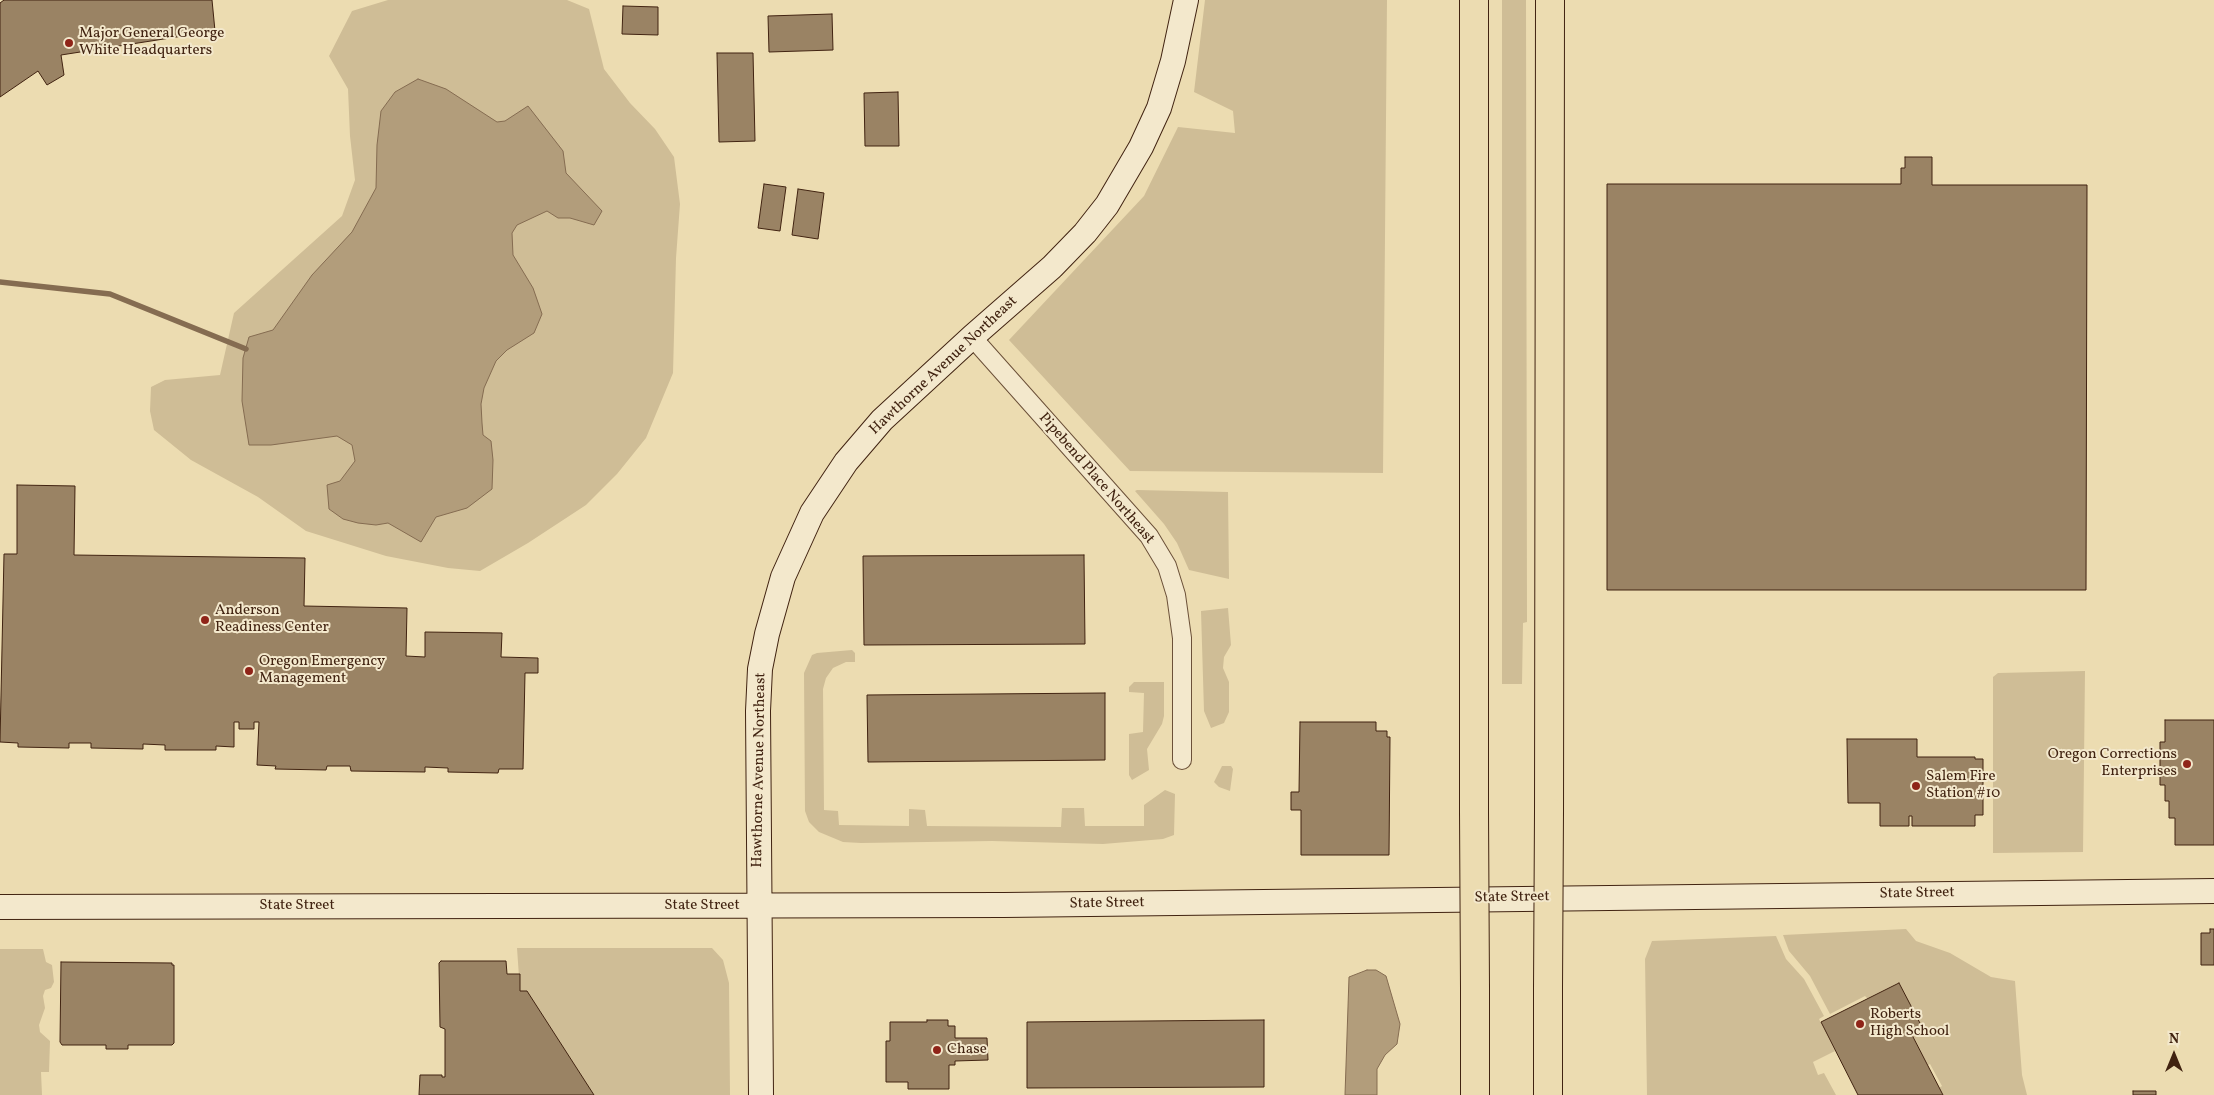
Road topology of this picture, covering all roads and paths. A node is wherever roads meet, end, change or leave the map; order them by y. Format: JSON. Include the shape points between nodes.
{"nodes":[{"id":1,"x":1186,"y":0,"type":"edge"},
{"id":2,"x":1474,"y":0,"type":"edge"},
{"id":3,"x":1550,"y":0,"type":"edge"},
{"id":4,"x":972,"y":337,"type":"junction"},
{"id":5,"x":1182,"y":760,"type":"dead end"},
{"id":6,"x":2214,"y":891,"type":"edge"},
{"id":7,"x":760,"y":906,"type":"junction"},
{"id":8,"x":0,"y":907,"type":"edge"},
{"id":9,"x":761,"y":1095,"type":"edge"},
{"id":10,"x":1475,"y":1095,"type":"edge"},
{"id":11,"x":1548,"y":1095,"type":"edge"}],
"edges":[{"from":1,"to":4,"type":"main road","name":"Hawthorne Avenue Northeast","via":[[1159,108],[1141,147],[1107,205],[1052,267]]},
{"from":2,"to":10,"type":"highway","bridge":true},
{"from":3,"to":11,"type":"highway","bridge":true},
{"from":4,"to":5,"type":"street","name":"Pipebend Place Northeast","via":[[1149,536],[1167,566],[1176,595],[1182,638]]},
{"from":4,"to":7,"type":"main road","name":"Hawthorne Avenue Northeast","via":[[882,420],[846,462],[812,513],[783,577],[767,634],[759,686]]},
{"from":6,"to":7,"type":"main road","name":"State Street"},
{"from":7,"to":8,"type":"main road","name":"State Street"},
{"from":7,"to":9,"type":"main road","name":"Hawthorne Avenue Northeast"}]}
